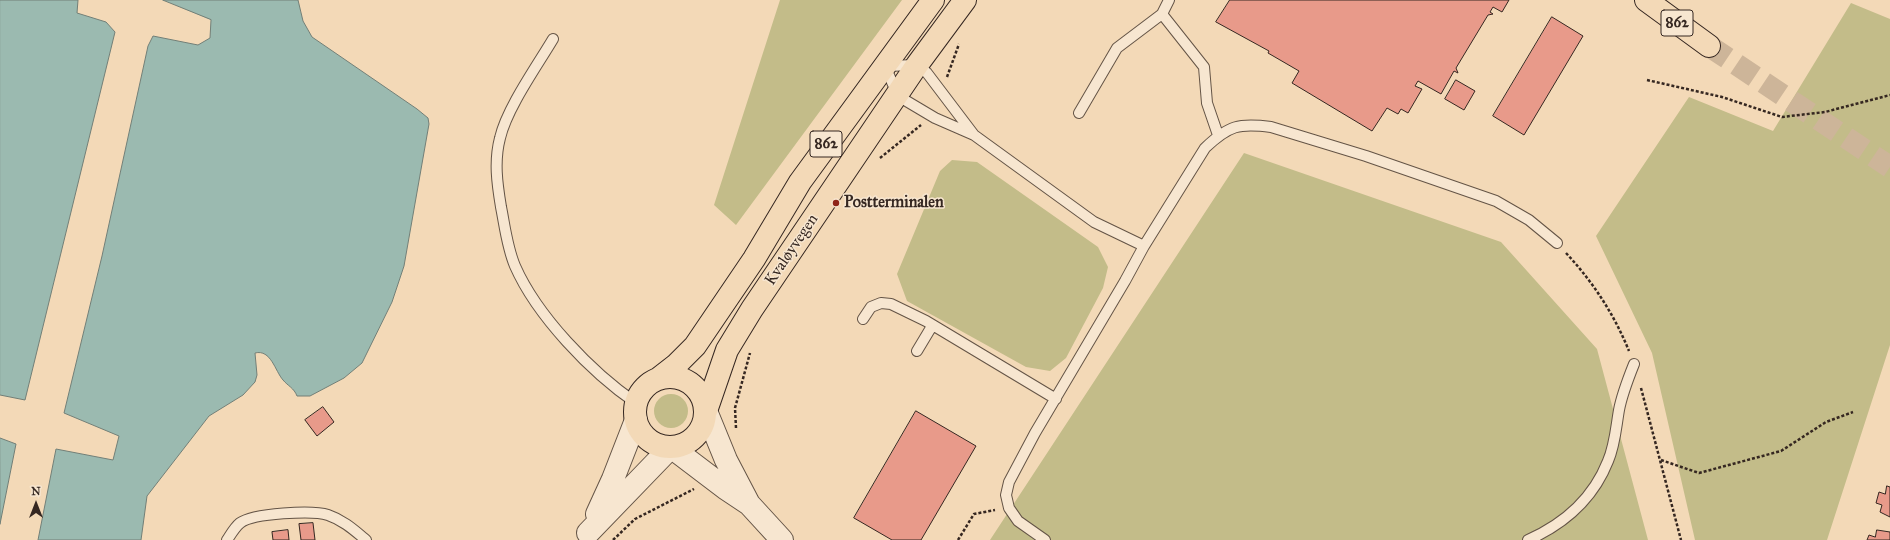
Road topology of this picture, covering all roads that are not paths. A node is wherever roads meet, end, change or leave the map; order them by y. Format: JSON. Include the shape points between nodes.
{"nodes":[{"id":1,"x":934,"y":0,"type":"edge"},
{"id":2,"x":965,"y":0,"type":"edge"},
{"id":3,"x":1169,"y":0,"type":"edge"},
{"id":4,"x":1646,"y":0,"type":"edge"},
{"id":5,"x":1162,"y":14,"type":"junction"},
{"id":6,"x":553,"y":39,"type":"dead end"},
{"id":7,"x":1709,"y":46,"type":"tunnel mouth"},
{"id":8,"x":885,"y":66,"type":"junction"},
{"id":9,"x":917,"y":66,"type":"junction"},
{"id":10,"x":898,"y":96,"type":"junction"},
{"id":11,"x":1079,"y":113,"type":"dead end"},
{"id":12,"x":974,"y":135,"type":"junction"},
{"id":13,"x":1218,"y":136,"type":"junction"},
{"id":14,"x":1558,"y":243,"type":"road end"},
{"id":15,"x":1144,"y":246,"type":"junction"},
{"id":16,"x":863,"y":319,"type":"dead end"},
{"id":17,"x":932,"y":326,"type":"junction"},
{"id":18,"x":917,"y":351,"type":"dead end"},
{"id":19,"x":1634,"y":364,"type":"road end"},
{"id":20,"x":658,"y":379,"type":"junction"},
{"id":21,"x":1056,"y":399,"type":"junction"},
{"id":22,"x":706,"y":411,"type":"junction"},
{"id":23,"x":636,"y":412,"type":"junction"},
{"id":24,"x":671,"y":447,"type":"junction"},
{"id":25,"x":749,"y":504,"type":"junction"},
{"id":26,"x":586,"y":536,"type":"edge"},
{"id":27,"x":227,"y":540,"type":"edge"},
{"id":28,"x":366,"y":540,"type":"edge"},
{"id":29,"x":782,"y":540,"type":"edge"},
{"id":30,"x":1045,"y":540,"type":"edge"},
{"id":31,"x":1528,"y":540,"type":"edge"}],
"edges":[{"from":1,"to":8,"type":"main road","name":"Kvaløyvegen","number":"862"},
{"from":2,"to":9,"type":"main road","name":"Kvaløyvegen","number":"862"},
{"from":3,"to":5,"type":"lane"},
{"from":4,"to":7,"type":"main road","number":"862"},
{"from":5,"to":11,"type":"lane","via":[[1117,48]]},
{"from":5,"to":13,"type":"lane","via":[[1204,67],[1207,103]]},
{"from":6,"to":23,"type":"lane","via":[[510,112],[500,137],[496,166],[507,243],[514,265],[534,301],[564,338]]},
{"from":8,"to":9,"type":"lane"},
{"from":8,"to":10,"type":"lane"},
{"from":8,"to":20,"type":"main road","name":"Kvaløyvegen","number":"862","via":[[800,182],[754,259],[695,346]]},
{"from":9,"to":10,"type":"main road","name":"Kvaløyvegen","number":"862"},
{"from":9,"to":12,"type":"lane","via":[[927,73]]},
{"from":10,"to":12,"type":"lane","via":[[935,118]]},
{"from":10,"to":22,"type":"main road","name":"Kvaløyvegen","number":"862","via":[[735,336],[727,350]]},
{"from":12,"to":15,"type":"lane","via":[[1094,222]]},
{"from":13,"to":14,"type":"lane","via":[[1233,127],[1250,124],[1298,134],[1496,201],[1529,220]]},
{"from":13,"to":15,"type":"lane","via":[[1205,148]]},
{"from":15,"to":21,"type":"lane"},
{"from":16,"to":17,"type":"lane","via":[[871,307],[881,303],[891,304]]},
{"from":17,"to":18,"type":"lane"},
{"from":17,"to":21,"type":"lane"},
{"from":19,"to":31,"type":"lane","via":[[1624,388],[1608,461],[1596,484],[1582,504],[1567,518]]},
{"from":20,"to":22,"type":"main road","via":[[668,377],[686,380],[700,393]]},
{"from":20,"to":23,"type":"main road","number":"862","via":[[644,388]]},
{"from":21,"to":30,"type":"lane","via":[[1008,482],[1006,495],[1009,508],[1018,521]]},
{"from":22,"to":24,"type":"main road","number":"862","via":[[704,422],[692,440]]},
{"from":22,"to":25,"type":"street","via":[[726,460]]},
{"from":23,"to":24,"type":"main road","via":[[642,432],[653,442]]},
{"from":23,"to":26,"type":"street","via":[[613,479]]},
{"from":24,"to":25,"type":"street"},
{"from":24,"to":26,"type":"street"},
{"from":25,"to":29,"type":"street"},
{"from":27,"to":28,"type":"lane","via":[[240,522],[257,515],[313,512],[344,522]]}]}
